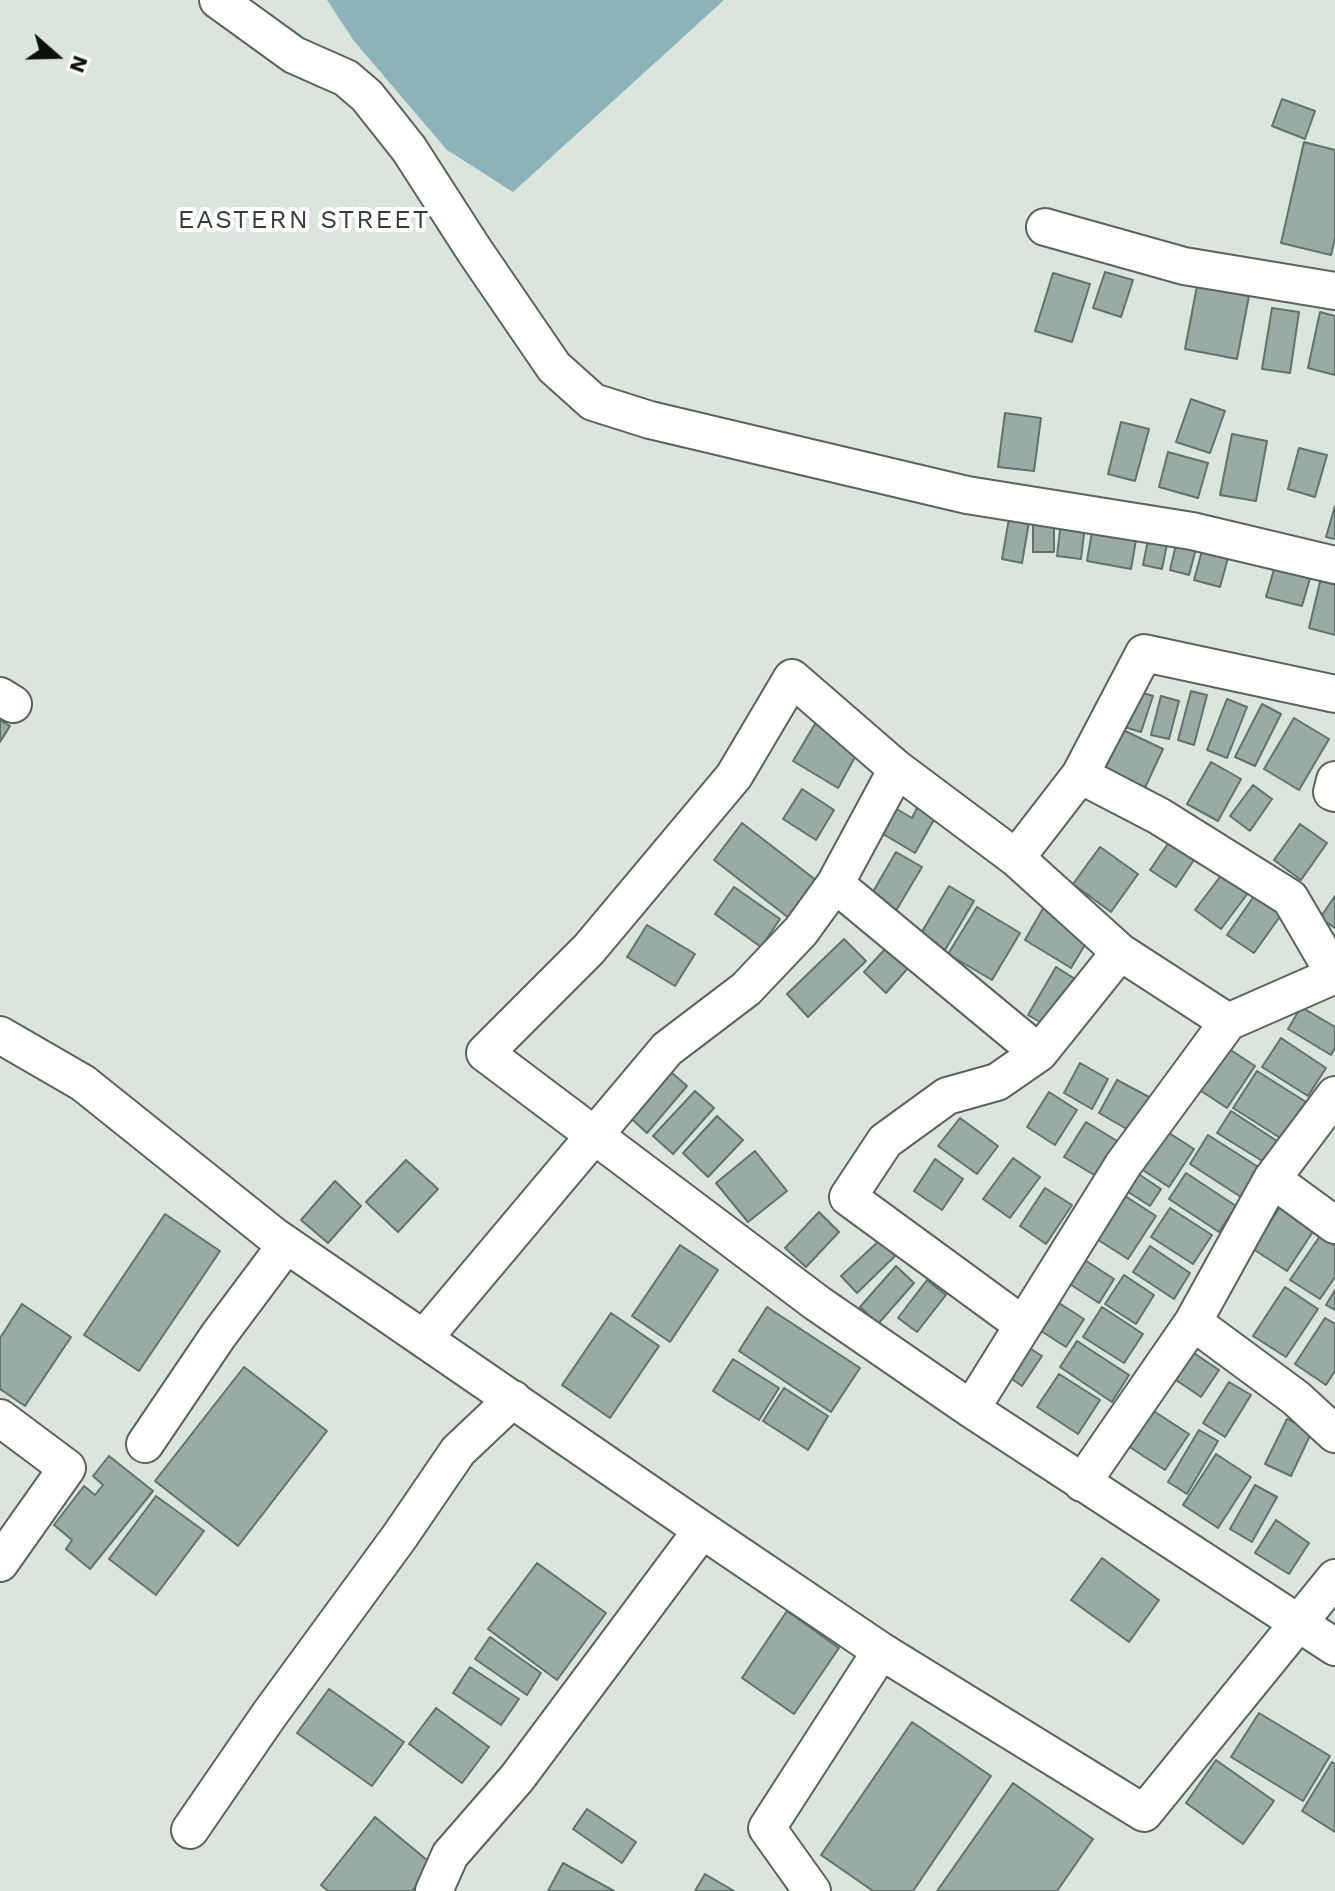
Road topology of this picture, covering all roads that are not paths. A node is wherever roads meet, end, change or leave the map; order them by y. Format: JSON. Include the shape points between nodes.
{"nodes":[{"id":1,"x":218,"y":0,"type":"edge"},
{"id":2,"x":1045,"y":227,"type":"dead end"},
{"id":3,"x":1335,"y":291,"type":"edge"},
{"id":4,"x":1335,"y":565,"type":"edge"},
{"id":5,"x":1335,"y":694,"type":"edge"},
{"id":6,"x":897,"y":769,"type":"junction"},
{"id":7,"x":1080,"y":775,"type":"junction"},
{"id":8,"x":1335,"y":780,"type":"edge"},
{"id":9,"x":1335,"y":793,"type":"edge"},
{"id":10,"x":1016,"y":858,"type":"junction"},
{"id":11,"x":835,"y":884,"type":"junction"},
{"id":12,"x":1120,"y":952,"type":"junction"},
{"id":13,"x":1335,"y":975,"type":"edge"},
{"id":14,"x":1228,"y":1022,"type":"junction"},
{"id":15,"x":0,"y":1035,"type":"edge"},
{"id":16,"x":1039,"y":1053,"type":"junction"},
{"id":17,"x":1335,"y":1095,"type":"edge"},
{"id":18,"x":594,"y":1136,"type":"junction"},
{"id":19,"x":1272,"y":1179,"type":"junction"},
{"id":20,"x":1335,"y":1225,"type":"edge"},
{"id":21,"x":286,"y":1245,"type":"junction"},
{"id":22,"x":1193,"y":1322,"type":"junction"},
{"id":23,"x":1023,"y":1325,"type":"junction"},
{"id":24,"x":424,"y":1338,"type":"junction"},
{"id":25,"x":513,"y":1399,"type":"junction"},
{"id":26,"x":971,"y":1409,"type":"junction"},
{"id":27,"x":0,"y":1418,"type":"edge"},
{"id":28,"x":1335,"y":1434,"type":"edge"},
{"id":29,"x":145,"y":1444,"type":"dead end"},
{"id":30,"x":1082,"y":1483,"type":"junction"},
{"id":31,"x":702,"y":1530,"type":"junction"},
{"id":32,"x":0,"y":1563,"type":"edge"},
{"id":33,"x":1335,"y":1578,"type":"edge"},
{"id":34,"x":1300,"y":1624,"type":"junction"},
{"id":35,"x":1335,"y":1647,"type":"edge"},
{"id":36,"x":881,"y":1651,"type":"junction"},
{"id":37,"x":190,"y":1830,"type":"dead end"},
{"id":38,"x":434,"y":1891,"type":"edge"},
{"id":39,"x":812,"y":1891,"type":"edge"}],
"edges":[{"from":1,"to":4,"type":"street","via":[[294,55],[346,78],[367,96],[409,149],[554,367],[593,402],[967,495],[1192,531]]},
{"from":2,"to":3,"type":"street","via":[[1184,266]]},
{"from":5,"to":7,"type":"street","via":[[1144,653]]},
{"from":6,"to":10,"type":"street"},
{"from":6,"to":11,"type":"street"},
{"from":6,"to":18,"type":"street","via":[[792,678],[734,776],[589,949],[485,1053]]},
{"from":7,"to":10,"type":"street"},
{"from":7,"to":13,"type":"street","via":[[1159,816],[1290,898]]},
{"from":8,"to":9,"type":"street"},
{"from":10,"to":12,"type":"street"},
{"from":11,"to":16,"type":"street"},
{"from":11,"to":18,"type":"street","via":[[801,931],[746,989],[667,1049]]},
{"from":12,"to":14,"type":"street"},
{"from":12,"to":16,"type":"street"},
{"from":13,"to":14,"type":"street"},
{"from":14,"to":23,"type":"street","via":[[1123,1165]]},
{"from":15,"to":21,"type":"street","via":[[83,1083]]},
{"from":16,"to":23,"type":"street","via":[[997,1082],[947,1096],[885,1141],[848,1197]]},
{"from":17,"to":19,"type":"street"},
{"from":18,"to":24,"type":"street"},
{"from":18,"to":26,"type":"street","via":[[817,1303]]},
{"from":19,"to":20,"type":"street"},
{"from":19,"to":22,"type":"street"},
{"from":21,"to":24,"type":"street"},
{"from":21,"to":29,"type":"street"},
{"from":22,"to":28,"type":"street","via":[[1296,1398]]},
{"from":22,"to":30,"type":"street"},
{"from":23,"to":26,"type":"street"},
{"from":24,"to":25,"type":"street"},
{"from":25,"to":31,"type":"street"},
{"from":25,"to":37,"type":"street","via":[[458,1451]]},
{"from":26,"to":30,"type":"street"},
{"from":27,"to":32,"type":"street","via":[[67,1468]]},
{"from":30,"to":34,"type":"street"},
{"from":31,"to":36,"type":"street"},
{"from":31,"to":38,"type":"street","via":[[517,1778],[450,1855]]},
{"from":33,"to":34,"type":"street"},
{"from":34,"to":35,"type":"street"},
{"from":34,"to":36,"type":"street","via":[[1144,1813]]},
{"from":36,"to":39,"type":"street","via":[[767,1828]]}]}
